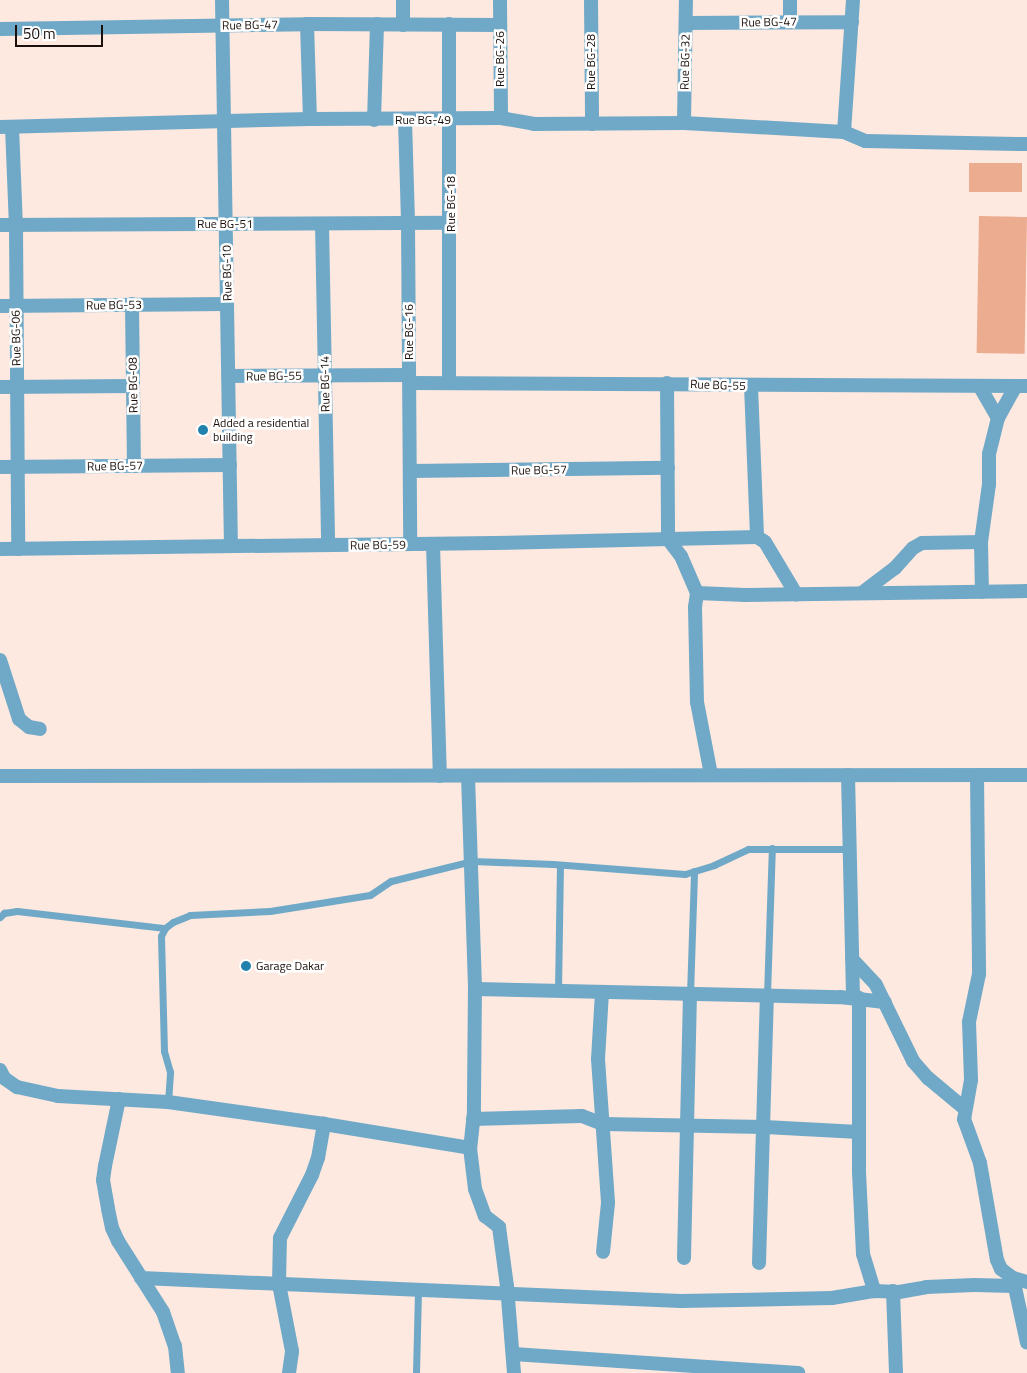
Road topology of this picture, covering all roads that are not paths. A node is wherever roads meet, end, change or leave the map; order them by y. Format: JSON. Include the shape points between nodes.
{"nodes":[{"id":1,"x":222,"y":0,"type":"edge"},
{"id":2,"x":403,"y":0,"type":"edge"},
{"id":3,"x":500,"y":0,"type":"edge"},
{"id":4,"x":591,"y":0,"type":"edge"},
{"id":5,"x":686,"y":0,"type":"edge"},
{"id":6,"x":790,"y":0,"type":"edge"},
{"id":7,"x":853,"y":0,"type":"edge"},
{"id":8,"x":790,"y":22,"type":"junction"},
{"id":9,"x":852,"y":22,"type":"junction"},
{"id":10,"x":686,"y":23,"type":"junction"},
{"id":11,"x":307,"y":24,"type":"junction"},
{"id":12,"x":377,"y":24,"type":"junction"},
{"id":13,"x":449,"y":24,"type":"junction"},
{"id":14,"x":222,"y":25,"type":"junction"},
{"id":15,"x":403,"y":25,"type":"junction"},
{"id":16,"x":500,"y":25,"type":"junction"},
{"id":17,"x":0,"y":29,"type":"edge"},
{"id":18,"x":501,"y":118,"type":"junction"},
{"id":19,"x":310,"y":120,"type":"junction"},
{"id":20,"x":374,"y":120,"type":"junction"},
{"id":21,"x":405,"y":120,"type":"junction"},
{"id":22,"x":450,"y":120,"type":"junction"},
{"id":23,"x":224,"y":123,"type":"junction"},
{"id":24,"x":684,"y":123,"type":"junction"},
{"id":25,"x":592,"y":124,"type":"junction"},
{"id":26,"x":6,"y":127,"type":"edge"},
{"id":27,"x":844,"y":132,"type":"junction"},
{"id":28,"x":1027,"y":144,"type":"edge"},
{"id":29,"x":408,"y":223,"type":"junction"},
{"id":30,"x":451,"y":223,"type":"junction"},
{"id":31,"x":226,"y":224,"type":"junction"},
{"id":32,"x":322,"y":224,"type":"junction"},
{"id":33,"x":0,"y":225,"type":"edge"},
{"id":34,"x":16,"y":225,"type":"junction"},
{"id":35,"x":132,"y":304,"type":"junction"},
{"id":36,"x":227,"y":304,"type":"junction"},
{"id":37,"x":0,"y":306,"type":"edge"},
{"id":38,"x":16,"y":306,"type":"junction"},
{"id":39,"x":325,"y":375,"type":"junction"},
{"id":40,"x":228,"y":376,"type":"junction"},
{"id":41,"x":410,"y":379,"type":"junction"},
{"id":42,"x":449,"y":383,"type":"junction"},
{"id":43,"x":667,"y":383,"type":"junction"},
{"id":44,"x":133,"y":386,"type":"junction"},
{"id":45,"x":751,"y":386,"type":"junction"},
{"id":46,"x":0,"y":387,"type":"edge"},
{"id":47,"x":17,"y":387,"type":"junction"},
{"id":48,"x":980,"y":387,"type":"junction"},
{"id":49,"x":1021,"y":387,"type":"edge"},
{"id":50,"x":998,"y":418,"type":"junction"},
{"id":51,"x":230,"y":465,"type":"junction"},
{"id":52,"x":134,"y":466,"type":"junction"},
{"id":53,"x":0,"y":467,"type":"edge"},
{"id":54,"x":17,"y":467,"type":"junction"},
{"id":55,"x":668,"y":468,"type":"junction"},
{"id":56,"x":410,"y":471,"type":"junction"},
{"id":57,"x":757,"y":537,"type":"junction"},
{"id":58,"x":668,"y":539,"type":"junction"},
{"id":59,"x":981,"y":542,"type":"junction"},
{"id":60,"x":410,"y":544,"type":"junction"},
{"id":61,"x":433,"y":544,"type":"junction"},
{"id":62,"x":328,"y":545,"type":"junction"},
{"id":63,"x":231,"y":546,"type":"junction"},
{"id":64,"x":0,"y":549,"type":"edge"},
{"id":65,"x":18,"y":549,"type":"junction"},
{"id":66,"x":863,"y":592,"type":"junction"},
{"id":67,"x":982,"y":592,"type":"junction"},
{"id":68,"x":1027,"y":592,"type":"edge"},
{"id":69,"x":697,"y":593,"type":"junction"},
{"id":70,"x":796,"y":594,"type":"junction"},
{"id":71,"x":0,"y":660,"type":"edge"},
{"id":72,"x":40,"y":729,"type":"dead end"},
{"id":73,"x":711,"y":775,"type":"junction"},
{"id":74,"x":848,"y":775,"type":"junction"},
{"id":75,"x":977,"y":775,"type":"junction"},
{"id":76,"x":1027,"y":775,"type":"edge"},
{"id":77,"x":0,"y":776,"type":"edge"},
{"id":78,"x":440,"y":776,"type":"junction"},
{"id":79,"x":468,"y":776,"type":"junction"},
{"id":80,"x":772,"y":848,"type":"junction"},
{"id":81,"x":850,"y":849,"type":"junction"},
{"id":82,"x":472,"y":861,"type":"junction"},
{"id":83,"x":560,"y":865,"type":"junction"},
{"id":84,"x":694,"y":872,"type":"junction"},
{"id":85,"x":0,"y":917,"type":"edge"},
{"id":86,"x":165,"y":928,"type":"junction"},
{"id":87,"x":852,"y":960,"type":"junction"},
{"id":88,"x":475,"y":989,"type":"junction"},
{"id":89,"x":558,"y":991,"type":"junction"},
{"id":90,"x":602,"y":992,"type":"junction"},
{"id":91,"x":690,"y":994,"type":"junction"},
{"id":92,"x":767,"y":995,"type":"junction"},
{"id":93,"x":859,"y":998,"type":"junction"},
{"id":94,"x":884,"y":1002,"type":"junction"},
{"id":95,"x":1,"y":1075,"type":"edge"},
{"id":96,"x":119,"y":1099,"type":"junction"},
{"id":97,"x":168,"y":1102,"type":"junction"},
{"id":98,"x":964,"y":1108,"type":"junction"},
{"id":99,"x":473,"y":1119,"type":"junction"},
{"id":100,"x":324,"y":1124,"type":"junction"},
{"id":101,"x":603,"y":1124,"type":"junction"},
{"id":102,"x":688,"y":1126,"type":"junction"},
{"id":103,"x":765,"y":1127,"type":"junction"},
{"id":104,"x":859,"y":1132,"type":"junction"},
{"id":105,"x":470,"y":1148,"type":"junction"},
{"id":106,"x":603,"y":1252,"type":"dead end"},
{"id":107,"x":684,"y":1258,"type":"dead end"},
{"id":108,"x":759,"y":1263,"type":"dead end"},
{"id":109,"x":141,"y":1278,"type":"junction"},
{"id":110,"x":1018,"y":1282,"type":"edge"},
{"id":111,"x":279,"y":1284,"type":"junction"},
{"id":112,"x":418,"y":1290,"type":"junction"},
{"id":113,"x":874,"y":1291,"type":"junction"},
{"id":114,"x":893,"y":1291,"type":"junction"},
{"id":115,"x":508,"y":1294,"type":"junction"},
{"id":116,"x":1027,"y":1343,"type":"edge"},
{"id":117,"x":512,"y":1354,"type":"junction"},
{"id":118,"x":178,"y":1373,"type":"edge"},
{"id":119,"x":289,"y":1373,"type":"edge"},
{"id":120,"x":416,"y":1373,"type":"edge"},
{"id":121,"x":514,"y":1373,"type":"edge"},
{"id":122,"x":798,"y":1373,"type":"edge"},
{"id":123,"x":896,"y":1373,"type":"edge"}],
"edges":[{"from":1,"to":14,"type":"street","name":"Rue BG-10"},
{"from":2,"to":15,"type":"street"},
{"from":3,"to":16,"type":"street","name":"Rue BG-26"},
{"from":4,"to":25,"type":"street","name":"Rue BG-28"},
{"from":5,"to":10,"type":"street","name":"Rue BG-32"},
{"from":6,"to":8,"type":"street"},
{"from":7,"to":9,"type":"street"},
{"from":8,"to":9,"type":"street","name":"Rue BG-47"},
{"from":8,"to":10,"type":"street","name":"Rue BG-47"},
{"from":9,"to":27,"type":"street"},
{"from":10,"to":24,"type":"street","name":"Rue BG-32"},
{"from":11,"to":12,"type":"street","name":"Rue BG-47"},
{"from":11,"to":14,"type":"street","name":"Rue BG-47"},
{"from":11,"to":19,"type":"street"},
{"from":12,"to":15,"type":"street","name":"Rue BG-47"},
{"from":12,"to":20,"type":"street"},
{"from":13,"to":15,"type":"street","name":"Rue BG-47"},
{"from":13,"to":16,"type":"street","name":"Rue BG-47"},
{"from":13,"to":22,"type":"street","name":"Rue BG-18"},
{"from":14,"to":17,"type":"street","name":"Rue BG-47"},
{"from":14,"to":23,"type":"street","name":"Rue BG-10"},
{"from":16,"to":18,"type":"street","name":"Rue BG-26"},
{"from":18,"to":22,"type":"street","name":"Rue BG-49"},
{"from":18,"to":25,"type":"street","name":"Rue BG-49","via":[[534,124]]},
{"from":19,"to":20,"type":"street","name":"Rue BG-49"},
{"from":19,"to":23,"type":"street","name":"Rue BG-49"},
{"from":20,"to":21,"type":"street","name":"Rue BG-49"},
{"from":21,"to":22,"type":"street","name":"Rue BG-49"},
{"from":21,"to":29,"type":"street","name":"Rue BG-16"},
{"from":22,"to":30,"type":"street","name":"Rue BG-18"},
{"from":23,"to":26,"type":"street","name":"Rue BG-49"},
{"from":23,"to":31,"type":"street","name":"Rue BG-10"},
{"from":24,"to":25,"type":"street","name":"Rue BG-49"},
{"from":24,"to":27,"type":"street","name":"Rue BG-49"},
{"from":26,"to":34,"type":"street","name":"Rue BG-06"},
{"from":27,"to":28,"type":"street","name":"Rue BG-49","via":[[865,141]]},
{"from":29,"to":30,"type":"street","name":"Rue BG-51"},
{"from":29,"to":32,"type":"street","name":"Rue BG-51"},
{"from":29,"to":41,"type":"street","name":"Rue BG-16"},
{"from":30,"to":42,"type":"street","name":"Rue BG-18"},
{"from":31,"to":32,"type":"street","name":"Rue BG-51"},
{"from":31,"to":34,"type":"street","name":"Rue BG-51"},
{"from":31,"to":36,"type":"street","name":"Rue BG-10"},
{"from":32,"to":39,"type":"street","name":"Rue BG-14"},
{"from":33,"to":34,"type":"street","name":"Rue BG-51"},
{"from":34,"to":38,"type":"street","name":"Rue BG-06"},
{"from":35,"to":36,"type":"street","name":"Rue BG-53"},
{"from":35,"to":38,"type":"street","name":"Rue BG-53"},
{"from":35,"to":44,"type":"street","name":"Rue BG-08"},
{"from":36,"to":40,"type":"street","name":"Rue BG-10"},
{"from":37,"to":38,"type":"street","name":"Rue BG-53"},
{"from":38,"to":47,"type":"street","name":"Rue BG-06"},
{"from":39,"to":40,"type":"street","name":"Rue BG-55"},
{"from":39,"to":41,"type":"street","name":"Rue BG-55"},
{"from":39,"to":62,"type":"street","name":"Rue BG-14"},
{"from":40,"to":51,"type":"street","name":"Rue BG-10"},
{"from":41,"to":42,"type":"street","name":"Rue BG-55"},
{"from":41,"to":56,"type":"street","name":"Rue BG-16"},
{"from":42,"to":43,"type":"street","name":"Rue BG-55"},
{"from":43,"to":45,"type":"street","name":"Rue BG-55"},
{"from":43,"to":55,"type":"street"},
{"from":44,"to":47,"type":"street"},
{"from":44,"to":52,"type":"street","name":"Rue BG-08"},
{"from":45,"to":48,"type":"street","name":"Rue BG-55"},
{"from":45,"to":57,"type":"street"},
{"from":46,"to":47,"type":"street"},
{"from":47,"to":54,"type":"street","name":"Rue BG-06"},
{"from":48,"to":49,"type":"street","name":"Rue BG-55"},
{"from":48,"to":50,"type":"street"},
{"from":49,"to":50,"type":"street"},
{"from":50,"to":59,"type":"street","via":[[989,454]]},
{"from":51,"to":52,"type":"street","name":"Rue BG-57"},
{"from":51,"to":63,"type":"street","name":"Rue BG-10"},
{"from":52,"to":54,"type":"street","name":"Rue BG-57"},
{"from":53,"to":54,"type":"street","name":"Rue BG-57"},
{"from":54,"to":65,"type":"street","name":"Rue BG-06"},
{"from":55,"to":56,"type":"street","name":"Rue BG-57"},
{"from":55,"to":58,"type":"street"},
{"from":56,"to":60,"type":"street","name":"Rue BG-16"},
{"from":57,"to":58,"type":"street","name":"Rue BG-59"},
{"from":57,"to":70,"type":"street","via":[[765,542]]},
{"from":58,"to":61,"type":"street","name":"Rue BG-59"},
{"from":58,"to":69,"type":"street","via":[[681,556]]},
{"from":59,"to":66,"type":"street","via":[[922,543]]},
{"from":59,"to":67,"type":"street"},
{"from":60,"to":61,"type":"street","name":"Rue BG-59"},
{"from":60,"to":62,"type":"street","name":"Rue BG-59"},
{"from":61,"to":78,"type":"street"},
{"from":62,"to":63,"type":"street","name":"Rue BG-59"},
{"from":63,"to":65,"type":"street","name":"Rue BG-59"},
{"from":64,"to":65,"type":"street","name":"Rue BG-59"},
{"from":66,"to":67,"type":"street"},
{"from":66,"to":70,"type":"street"},
{"from":67,"to":68,"type":"street"},
{"from":69,"to":70,"type":"street"},
{"from":69,"to":73,"type":"street","via":[[697,702]]},
{"from":71,"to":72,"type":"street","via":[[19,720]]},
{"from":73,"to":74,"type":"street"},
{"from":73,"to":79,"type":"street"},
{"from":74,"to":75,"type":"street"},
{"from":74,"to":81,"type":"street"},
{"from":75,"to":76,"type":"street"},
{"from":75,"to":98,"type":"street","via":[[979,974],[969,1022],[972,1080]]},
{"from":77,"to":78,"type":"street"},
{"from":78,"to":79,"type":"street"},
{"from":79,"to":82,"type":"street"},
{"from":80,"to":81,"type":"lane"},
{"from":80,"to":84,"type":"lane","via":[[748,849]]},
{"from":80,"to":92,"type":"lane"},
{"from":81,"to":87,"type":"street"},
{"from":82,"to":83,"type":"lane"},
{"from":82,"to":86,"type":"lane","via":[[391,881],[370,895],[270,911],[190,915]]},
{"from":82,"to":88,"type":"street"},
{"from":83,"to":84,"type":"lane","via":[[684,874]]},
{"from":83,"to":89,"type":"lane"},
{"from":84,"to":91,"type":"lane"},
{"from":85,"to":86,"type":"lane","via":[[4,913],[17,912]]},
{"from":86,"to":97,"type":"lane","via":[[161,945],[164,1051],[170,1072]]},
{"from":87,"to":93,"type":"street","via":[[853,995]]},
{"from":87,"to":94,"type":"street","via":[[876,986]]},
{"from":88,"to":89,"type":"street"},
{"from":88,"to":99,"type":"street"},
{"from":89,"to":90,"type":"street"},
{"from":90,"to":91,"type":"street"},
{"from":90,"to":101,"type":"street","via":[[598,1059]]},
{"from":91,"to":92,"type":"street"},
{"from":91,"to":102,"type":"street"},
{"from":92,"to":93,"type":"street"},
{"from":92,"to":103,"type":"street"},
{"from":93,"to":94,"type":"street"},
{"from":93,"to":104,"type":"street"},
{"from":94,"to":98,"type":"street","via":[[913,1061]]},
{"from":95,"to":96,"type":"street","via":[[17,1087],[58,1096]]},
{"from":96,"to":97,"type":"street"},
{"from":96,"to":109,"type":"street","via":[[103,1180],[112,1228]]},
{"from":97,"to":100,"type":"street"},
{"from":98,"to":110,"type":"street","via":[[964,1119],[980,1163],[997,1260],[1001,1269]]},
{"from":99,"to":101,"type":"street","via":[[582,1116]]},
{"from":99,"to":105,"type":"street"},
{"from":100,"to":105,"type":"street"},
{"from":100,"to":111,"type":"street","via":[[312,1174],[280,1238]]},
{"from":101,"to":102,"type":"street"},
{"from":101,"to":106,"type":"street","via":[[608,1203]]},
{"from":102,"to":103,"type":"street"},
{"from":102,"to":107,"type":"street"},
{"from":103,"to":104,"type":"street"},
{"from":103,"to":108,"type":"street"},
{"from":104,"to":113,"type":"street","via":[[863,1254]]},
{"from":105,"to":115,"type":"street","via":[[484,1216],[499,1227]]},
{"from":109,"to":111,"type":"street"},
{"from":109,"to":118,"type":"street","via":[[163,1312],[175,1346]]},
{"from":110,"to":114,"type":"street"},
{"from":110,"to":116,"type":"street"},
{"from":111,"to":112,"type":"street"},
{"from":111,"to":119,"type":"street","via":[[292,1351]]},
{"from":112,"to":115,"type":"street"},
{"from":112,"to":120,"type":"lane"},
{"from":113,"to":114,"type":"street"},
{"from":113,"to":115,"type":"street","via":[[832,1298],[682,1301]]},
{"from":114,"to":123,"type":"street"},
{"from":115,"to":117,"type":"street"},
{"from":117,"to":121,"type":"street"},
{"from":117,"to":122,"type":"street"}]}
